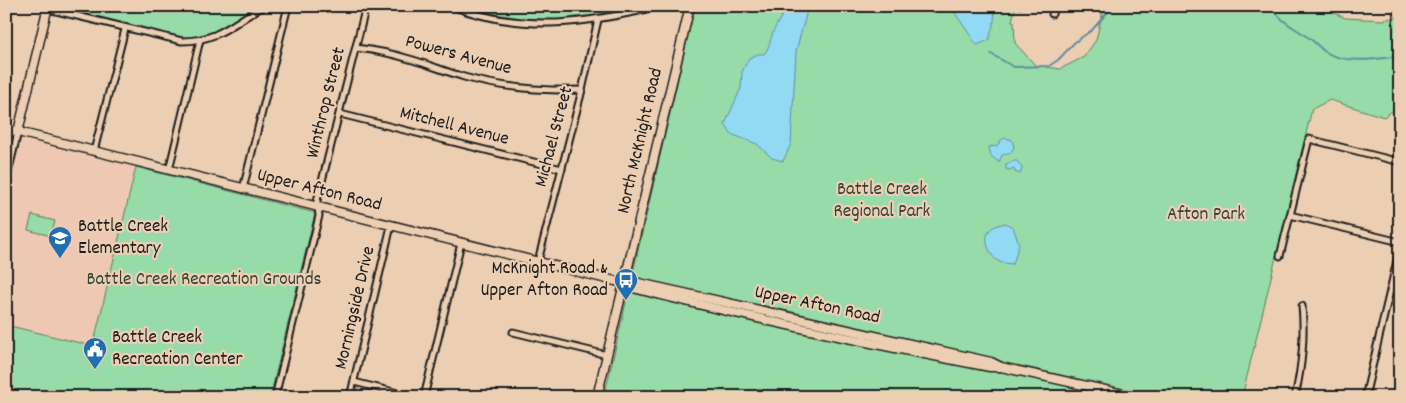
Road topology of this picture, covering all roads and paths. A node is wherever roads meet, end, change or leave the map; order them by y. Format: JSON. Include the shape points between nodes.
{"nodes":[{"id":1,"x":264,"y":6,"type":"edge"},
{"id":2,"x":288,"y":6,"type":"edge"},
{"id":3,"x":366,"y":6,"type":"edge"},
{"id":4,"x":452,"y":6,"type":"edge"},
{"id":5,"x":661,"y":6,"type":"edge"},
{"id":6,"x":690,"y":6,"type":"edge"},
{"id":7,"x":1055,"y":6,"type":"edge"},
{"id":8,"x":48,"y":8,"type":"edge"},
{"id":9,"x":1052,"y":14,"type":"dead end"},
{"id":10,"x":598,"y":20,"type":"junction"},
{"id":11,"x":124,"y":29,"type":"junction"},
{"id":12,"x":200,"y":40,"type":"junction"},
{"id":13,"x":356,"y":48,"type":"junction"},
{"id":14,"x":582,"y":90,"type":"junction"},
{"id":15,"x":340,"y":114,"type":"junction"},
{"id":16,"x":6,"y":129,"type":"edge"},
{"id":17,"x":18,"y":132,"type":"junction"},
{"id":18,"x":94,"y":151,"type":"junction"},
{"id":19,"x":1400,"y":162,"type":"edge"},
{"id":20,"x":562,"y":168,"type":"junction"},
{"id":21,"x":169,"y":170,"type":"junction"},
{"id":22,"x":6,"y":181,"type":"edge"},
{"id":23,"x":244,"y":189,"type":"junction"},
{"id":24,"x":318,"y":208,"type":"junction"},
{"id":25,"x":1290,"y":216,"type":"junction"},
{"id":26,"x":391,"y":226,"type":"junction"},
{"id":27,"x":1400,"y":242,"type":"edge"},
{"id":28,"x":460,"y":243,"type":"junction"},
{"id":29,"x":1400,"y":248,"type":"edge"},
{"id":30,"x":1280,"y":256,"type":"dead end"},
{"id":31,"x":538,"y":262,"type":"junction"},
{"id":32,"x":624,"y":283,"type":"junction"},
{"id":33,"x":1302,"y":306,"type":"dead end"},
{"id":34,"x":513,"y":332,"type":"dead end"},
{"id":35,"x":607,"y":355,"type":"junction"},
{"id":36,"x":354,"y":382,"type":"junction"},
{"id":37,"x":275,"y":397,"type":"edge"},
{"id":38,"x":350,"y":397,"type":"edge"},
{"id":39,"x":414,"y":397,"type":"edge"},
{"id":40,"x":424,"y":397,"type":"edge"},
{"id":41,"x":597,"y":397,"type":"edge"},
{"id":42,"x":1137,"y":397,"type":"edge"},
{"id":43,"x":1295,"y":397,"type":"edge"},
{"id":44,"x":1365,"y":397,"type":"edge"}],
"edges":[{"from":1,"to":12,"type":"street","via":[[218,34]]},
{"from":2,"to":23,"type":"street"},
{"from":3,"to":13,"type":"street","name":"Winthrop Street"},
{"from":4,"to":10,"type":"street","via":[[478,15],[536,24]]},
{"from":5,"to":10,"type":"street"},
{"from":6,"to":32,"type":"street","name":"North McKnight Road"},
{"from":7,"to":9,"type":"street"},
{"from":8,"to":11,"type":"street"},
{"from":8,"to":17,"type":"street"},
{"from":10,"to":14,"type":"street","name":"Michael Street"},
{"from":11,"to":12,"type":"street","via":[[182,41]]},
{"from":11,"to":18,"type":"street"},
{"from":12,"to":21,"type":"street"},
{"from":13,"to":14,"type":"street","name":"Powers Avenue","via":[[411,59],[462,77],[501,86]]},
{"from":13,"to":15,"type":"street","name":"Winthrop Street"},
{"from":14,"to":20,"type":"street","name":"Michael Street"},
{"from":15,"to":20,"type":"street","name":"Mitchell Avenue"},
{"from":15,"to":24,"type":"street","name":"Winthrop Street","via":[[317,201]]},
{"from":16,"to":17,"type":"street","name":"Upper Afton Road"},
{"from":17,"to":18,"type":"street","name":"Upper Afton Road"},
{"from":17,"to":22,"type":"street"},
{"from":18,"to":21,"type":"street","name":"Upper Afton Road"},
{"from":19,"to":25,"type":"street","via":[[1309,139]]},
{"from":20,"to":31,"type":"street","name":"Michael Street"},
{"from":21,"to":23,"type":"street","name":"Upper Afton Road"},
{"from":23,"to":24,"type":"street","name":"Upper Afton Road"},
{"from":24,"to":26,"type":"street","name":"Upper Afton Road"},
{"from":24,"to":37,"type":"street","name":"Winthrop Street","via":[[319,216]]},
{"from":25,"to":27,"type":"street"},
{"from":25,"to":30,"type":"street"},
{"from":26,"to":28,"type":"street","name":"Upper Afton Road"},
{"from":26,"to":36,"type":"street","name":"Morningside Drive"},
{"from":28,"to":31,"type":"street","name":"Upper Afton Road"},
{"from":28,"to":40,"type":"street"},
{"from":29,"to":44,"type":"street"},
{"from":31,"to":32,"type":"street","name":"Upper Afton Road"},
{"from":32,"to":35,"type":"street","name":"North McKnight Road"},
{"from":32,"to":42,"type":"street","name":"Upper Afton Road","via":[[639,283]]},
{"from":33,"to":43,"type":"street","via":[[1303,356]]},
{"from":34,"to":35,"type":"street"},
{"from":35,"to":41,"type":"street","name":"North McKnight Road"},
{"from":36,"to":38,"type":"street","name":"Morningside Drive"},
{"from":36,"to":39,"type":"street"}]}
